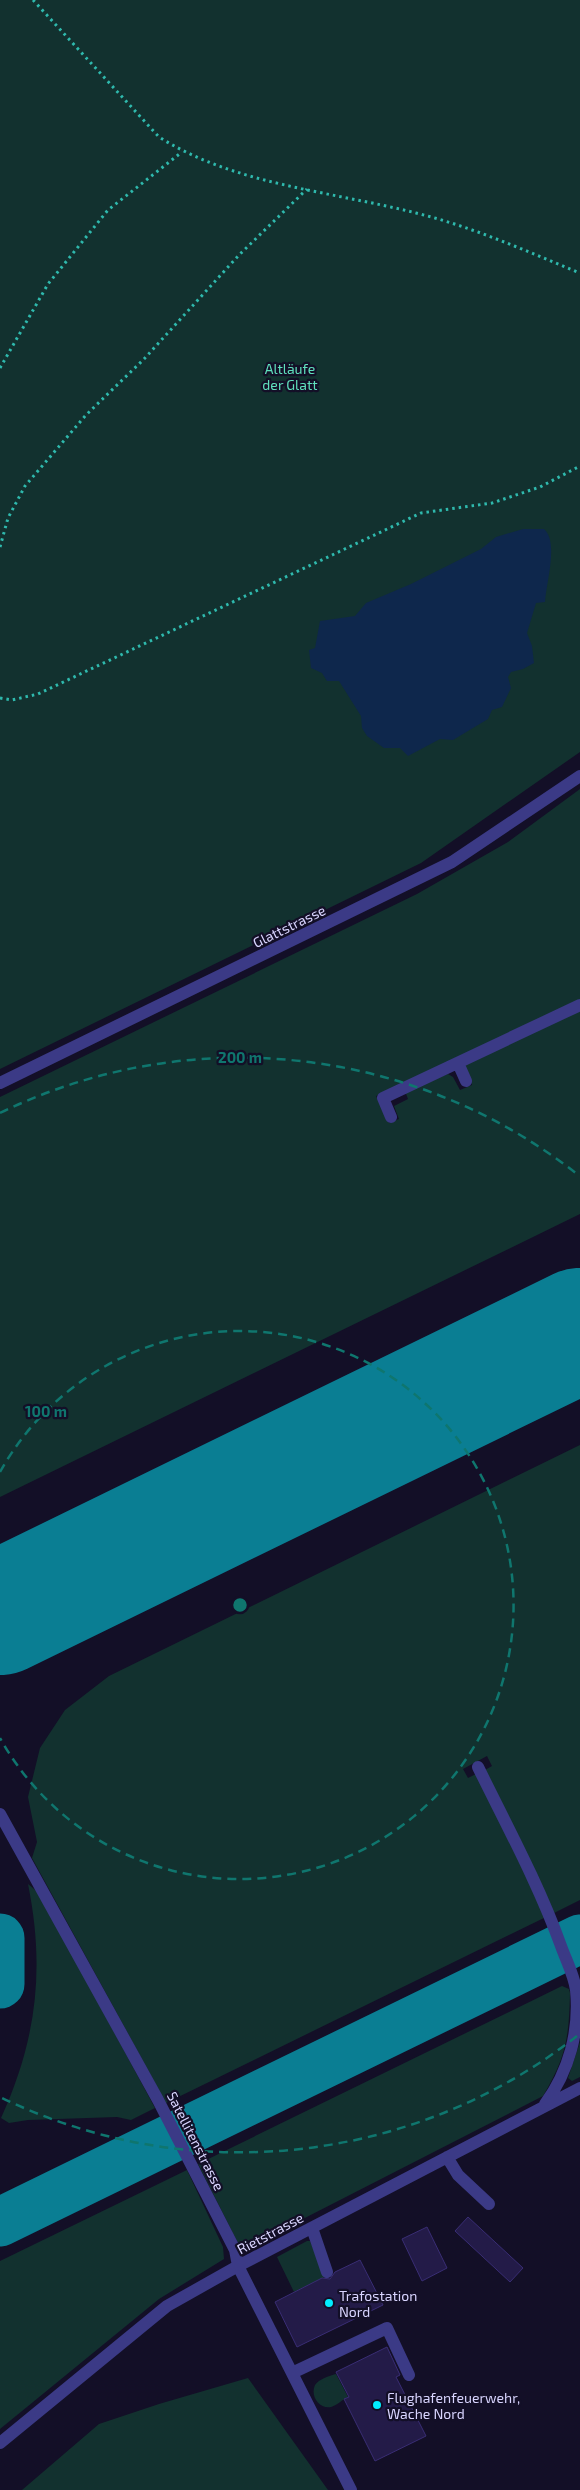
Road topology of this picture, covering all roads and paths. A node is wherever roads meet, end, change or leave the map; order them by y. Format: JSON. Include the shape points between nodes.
{"nodes":[{"id":1,"x":33,"y":0,"type":"edge"},
{"id":2,"x":182,"y":152,"type":"junction"},
{"id":3,"x":308,"y":189,"type":"junction"},
{"id":4,"x":580,"y":273,"type":"edge"},
{"id":5,"x":0,"y":368,"type":"edge"},
{"id":6,"x":580,"y":466,"type":"edge"},
{"id":7,"x":0,"y":547,"type":"edge"},
{"id":8,"x":0,"y":698,"type":"edge"},
{"id":9,"x":580,"y":776,"type":"edge"},
{"id":10,"x":580,"y":1005,"type":"edge"},
{"id":11,"x":458,"y":1062,"type":"junction"},
{"id":12,"x":466,"y":1080,"type":"dead end"},
{"id":13,"x":0,"y":1083,"type":"edge"},
{"id":14,"x":391,"y":1117,"type":"dead end"},
{"id":15,"x":478,"y":1767,"type":"dead end"},
{"id":16,"x":0,"y":1814,"type":"edge"},
{"id":17,"x":580,"y":2088,"type":"edge"},
{"id":18,"x":542,"y":2107,"type":"junction"},
{"id":19,"x":446,"y":2157,"type":"junction"},
{"id":20,"x":489,"y":2204,"type":"dead end"},
{"id":21,"x":312,"y":2228,"type":"junction"},
{"id":22,"x":238,"y":2266,"type":"junction"},
{"id":23,"x":327,"y":2272,"type":"dead end"},
{"id":24,"x":292,"y":2373,"type":"junction"},
{"id":25,"x":409,"y":2375,"type":"dead end"},
{"id":26,"x":0,"y":2443,"type":"edge"},
{"id":27,"x":350,"y":2490,"type":"edge"}],
"edges":[{"from":1,"to":2,"type":"path","via":[[159,137]]},
{"from":2,"to":3,"type":"path","via":[[233,172]]},
{"from":2,"to":5,"type":"path","via":[[108,210],[48,284]]},
{"from":3,"to":4,"type":"path","via":[[417,213],[480,232]]},
{"from":3,"to":7,"type":"path","via":[[239,255],[144,359],[74,429],[25,486],[8,518]]},
{"from":6,"to":8,"type":"path","via":[[540,487],[492,504],[421,513],[38,694],[12,700]]},
{"from":9,"to":13,"type":"lane","name":"Glattstrasse","via":[[452,862]]},
{"from":10,"to":11,"type":"lane"},
{"from":11,"to":12,"type":"lane"},
{"from":11,"to":14,"type":"lane","via":[[383,1098]]},
{"from":15,"to":18,"type":"lane","via":[[548,1911],[576,1989],[572,2051],[560,2080]]},
{"from":16,"to":22,"type":"lane","name":"Satellitenstrasse","via":[[158,2100],[235,2250]]},
{"from":17,"to":18,"type":"lane","name":"Rietstrasse"},
{"from":18,"to":19,"type":"lane","name":"Rietstrasse"},
{"from":19,"to":20,"type":"lane","via":[[458,2175]]},
{"from":19,"to":21,"type":"lane","name":"Rietstrasse"},
{"from":21,"to":22,"type":"lane","name":"Rietstrasse"},
{"from":21,"to":23,"type":"lane"},
{"from":22,"to":24,"type":"lane","name":"Satellitenstrasse"},
{"from":22,"to":26,"type":"lane","name":"Rietstrasse","via":[[167,2306]]},
{"from":24,"to":25,"type":"lane","via":[[387,2328]]},
{"from":24,"to":27,"type":"lane","name":"Satellitenstrasse"}]}
